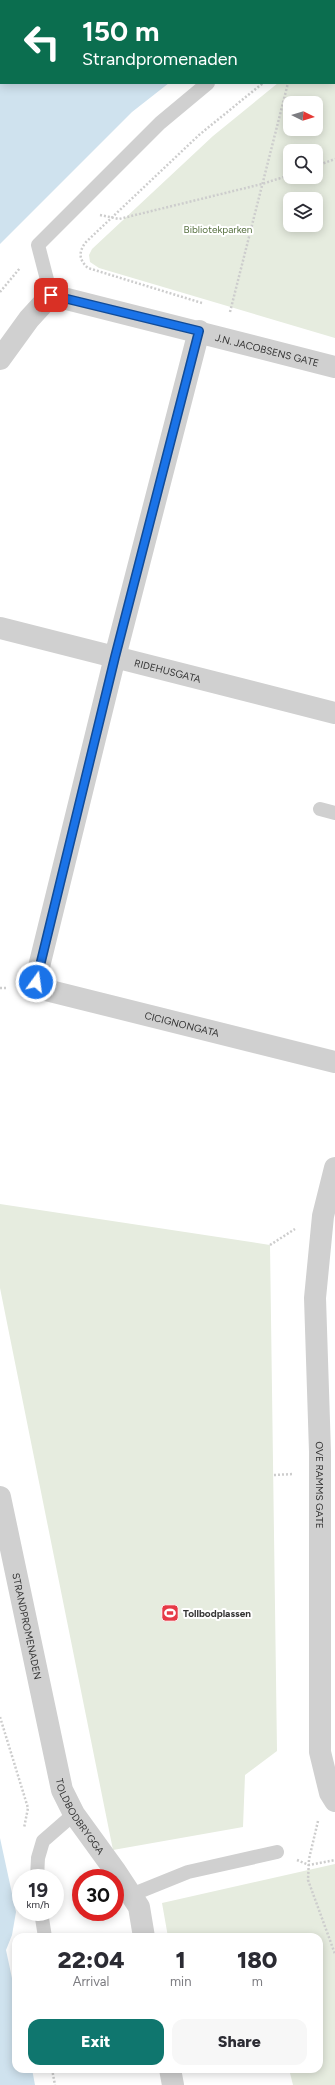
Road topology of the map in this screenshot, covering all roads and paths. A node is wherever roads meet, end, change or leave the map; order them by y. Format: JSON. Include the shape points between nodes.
{"nodes":[{"id":1,"x":207,"y":84,"type":"edge"},
{"id":2,"x":262,"y":84,"type":"edge"},
{"id":3,"x":288,"y":84,"type":"edge"},
{"id":4,"x":335,"y":159,"type":"edge"},
{"id":5,"x":323,"y":163,"type":"edge"},
{"id":6,"x":283,"y":177,"type":"edge"},
{"id":7,"x":262,"y":184,"type":"junction"},
{"id":8,"x":72,"y":210,"type":"junction"},
{"id":9,"x":113,"y":217,"type":"junction"},
{"id":10,"x":51,"y":295,"type":"junction"},
{"id":11,"x":206,"y":305,"type":"dead end"},
{"id":12,"x":236,"y":314,"type":"dead end"},
{"id":13,"x":199,"y":331,"type":"junction"},
{"id":14,"x":0,"y":359,"type":"edge"},
{"id":15,"x":335,"y":367,"type":"edge"},
{"id":16,"x":0,"y":628,"type":"edge"},
{"id":17,"x":115,"y":657,"type":"junction"},
{"id":18,"x":335,"y":713,"type":"edge"},
{"id":19,"x":320,"y":809,"type":"dead end"},
{"id":20,"x":335,"y":813,"type":"edge"},
{"id":21,"x":335,"y":1062,"type":"edge"},
{"id":22,"x":335,"y":1168,"type":"edge"},
{"id":23,"x":300,"y":1226,"type":"dead end"},
{"id":24,"x":270,"y":1245,"type":"dead end"},
{"id":25,"x":328,"y":1452,"type":"edge"},
{"id":26,"x":302,"y":1474,"type":"dead end"},
{"id":27,"x":274,"y":1475,"type":"dead end"},
{"id":28,"x":0,"y":1497,"type":"edge"},
{"id":29,"x":0,"y":1717,"type":"edge"},
{"id":30,"x":54,"y":1756,"type":"joint"},
{"id":31,"x":333,"y":1797,"type":"edge"},
{"id":32,"x":74,"y":1814,"type":"junction"},
{"id":33,"x":25,"y":1825,"type":"dead end"},
{"id":34,"x":277,"y":1852,"type":"joint"},
{"id":35,"x":335,"y":1860,"type":"edge"},
{"id":36,"x":309,"y":1865,"type":"junction"},
{"id":37,"x":37,"y":1869,"type":"edge"},
{"id":38,"x":131,"y":1895,"type":"junction"},
{"id":39,"x":42,"y":1921,"type":"edge"},
{"id":40,"x":44,"y":1933,"type":"edge"},
{"id":41,"x":143,"y":1933,"type":"edge"},
{"id":42,"x":335,"y":1954,"type":"edge"},
{"id":43,"x":53,"y":2073,"type":"edge"},
{"id":44,"x":171,"y":2073,"type":"edge"},
{"id":45,"x":55,"y":2085,"type":"edge"},
{"id":46,"x":173,"y":2085,"type":"edge"}],
"edges":[{"from":1,"to":8,"type":"lane","via":[[160,123]]},
{"from":2,"to":9,"type":"path","via":[[199,135]]},
{"from":3,"to":7,"type":"path"},
{"from":4,"to":5,"type":"path"},
{"from":6,"to":7,"type":"path"},
{"from":7,"to":9,"type":"path","via":[[119,218]]},
{"from":7,"to":12,"type":"path","via":[[229,312]]},
{"from":8,"to":9,"type":"path"},
{"from":8,"to":10,"type":"lane","via":[[38,245]]},
{"from":9,"to":11,"type":"path","via":[[82,248],[81,262],[88,268]]},
{"from":10,"to":13,"type":"street"},
{"from":10,"to":14,"type":"street","via":[[29,319]]},
{"from":13,"to":15,"type":"street","name":"J.N. JACOBSENS GATE"},
{"from":13,"to":17,"type":"street"},
{"from":16,"to":17,"type":"street","name":"RIDEHUSGATA"},
{"from":17,"to":18,"type":"street","name":"RIDEHUSGATA"},
{"from":17,"to":21,"type":"street","name":"CICIGNONGATA","via":[[34,987]]},
{"from":19,"to":20,"type":"lane"},
{"from":22,"to":25,"type":"street","name":"OVE RAMMS GATE","via":[[323,1216],[315,1298]]},
{"from":23,"to":24,"type":"path"},
{"from":25,"to":31,"type":"street","name":"OVE RAMMS GATE","via":[[320,1752]]},
{"from":26,"to":27,"type":"path"},
{"from":28,"to":30,"type":"street","name":"STRANDPROMENADEN"},
{"from":29,"to":33,"type":"path","via":[[28,1808]]},
{"from":30,"to":32,"type":"street","name":"TOLDBODBRYGGA","via":[[62,1790]]},
{"from":31,"to":36,"type":"path","via":[[318,1818]]},
{"from":32,"to":37,"type":"lane","via":[[43,1841]]},
{"from":32,"to":38,"type":"street","name":"TOLDBODBRYGGA"},
{"from":34,"to":36,"type":"path"},
{"from":34,"to":38,"type":"lane","via":[[188,1872]]},
{"from":35,"to":36,"type":"path"},
{"from":36,"to":42,"type":"path","via":[[308,1880]]},
{"from":38,"to":41,"type":"street","name":"TOLDBODBRYGGA","via":[[139,1907]]},
{"from":39,"to":40,"type":"lane"},
{"from":43,"to":45,"type":"path"},
{"from":44,"to":46,"type":"street"}]}
